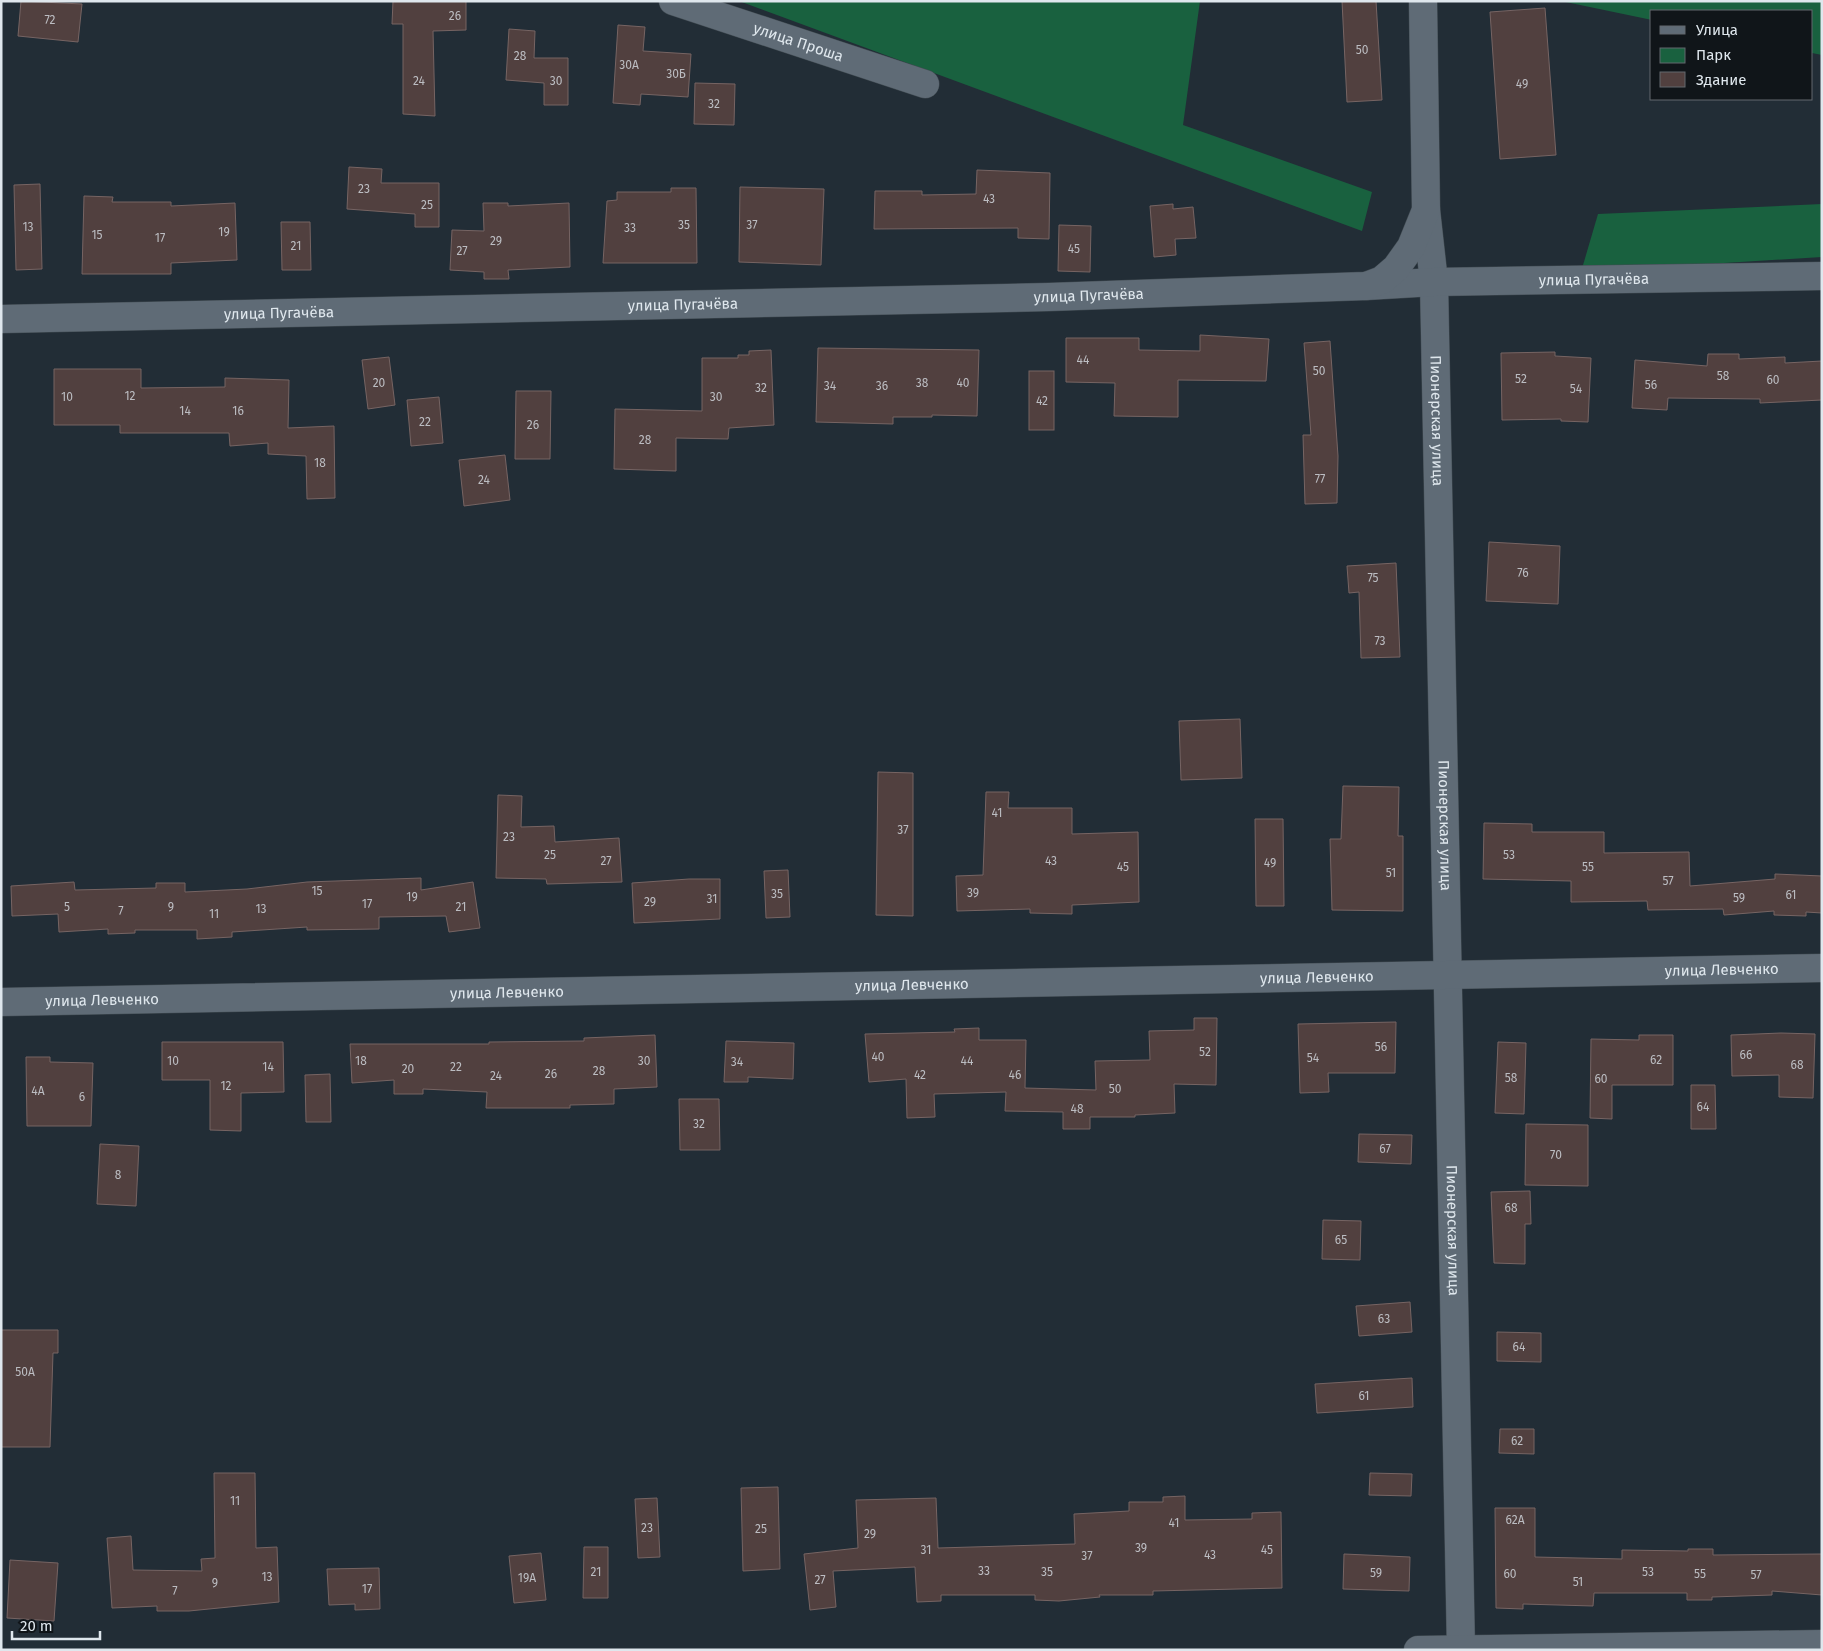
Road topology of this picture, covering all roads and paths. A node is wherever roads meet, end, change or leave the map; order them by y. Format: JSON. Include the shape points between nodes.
{"nodes":[{"id":1,"x":673,"y":1,"type":"edge"},
{"id":2,"x":1423,"y":1,"type":"edge"},
{"id":3,"x":925,"y":84,"type":"dead end"},
{"id":4,"x":1426,"y":210,"type":"junction"},
{"id":5,"x":1822,"y":276,"type":"edge"},
{"id":6,"x":1434,"y":282,"type":"junction"},
{"id":7,"x":1366,"y":286,"type":"junction"},
{"id":8,"x":1,"y":319,"type":"edge"},
{"id":9,"x":1822,"y":968,"type":"edge"},
{"id":10,"x":1448,"y":974,"type":"junction"},
{"id":11,"x":1,"y":1002,"type":"edge"},
{"id":12,"x":1822,"y":1644,"type":"edge"},
{"id":13,"x":1461,"y":1649,"type":"edge"},
{"id":14,"x":1418,"y":1650,"type":"edge"}],
"edges":[{"from":1,"to":3,"type":"street","name":"улица Проша"},
{"from":2,"to":4,"type":"street","name":"Пионерская улица"},
{"from":4,"to":6,"type":"street","name":"Пионерская улица"},
{"from":4,"to":7,"type":"street","name":"улица Пугачёва","via":[[1411,247],[1396,268],[1382,280]]},
{"from":5,"to":6,"type":"street","name":"улица Пугачёва"},
{"from":6,"to":7,"type":"street","name":"улица Пугачёва"},
{"from":6,"to":10,"type":"street","name":"Пионерская улица"},
{"from":7,"to":8,"type":"street","name":"улица Пугачёва","via":[[1039,298]]},
{"from":9,"to":10,"type":"street","name":"улица Левченко"},
{"from":10,"to":11,"type":"street","name":"улица Левченко"},
{"from":10,"to":13,"type":"street","name":"Пионерская улица"},
{"from":12,"to":13,"type":"street"},
{"from":13,"to":14,"type":"street"}]}
